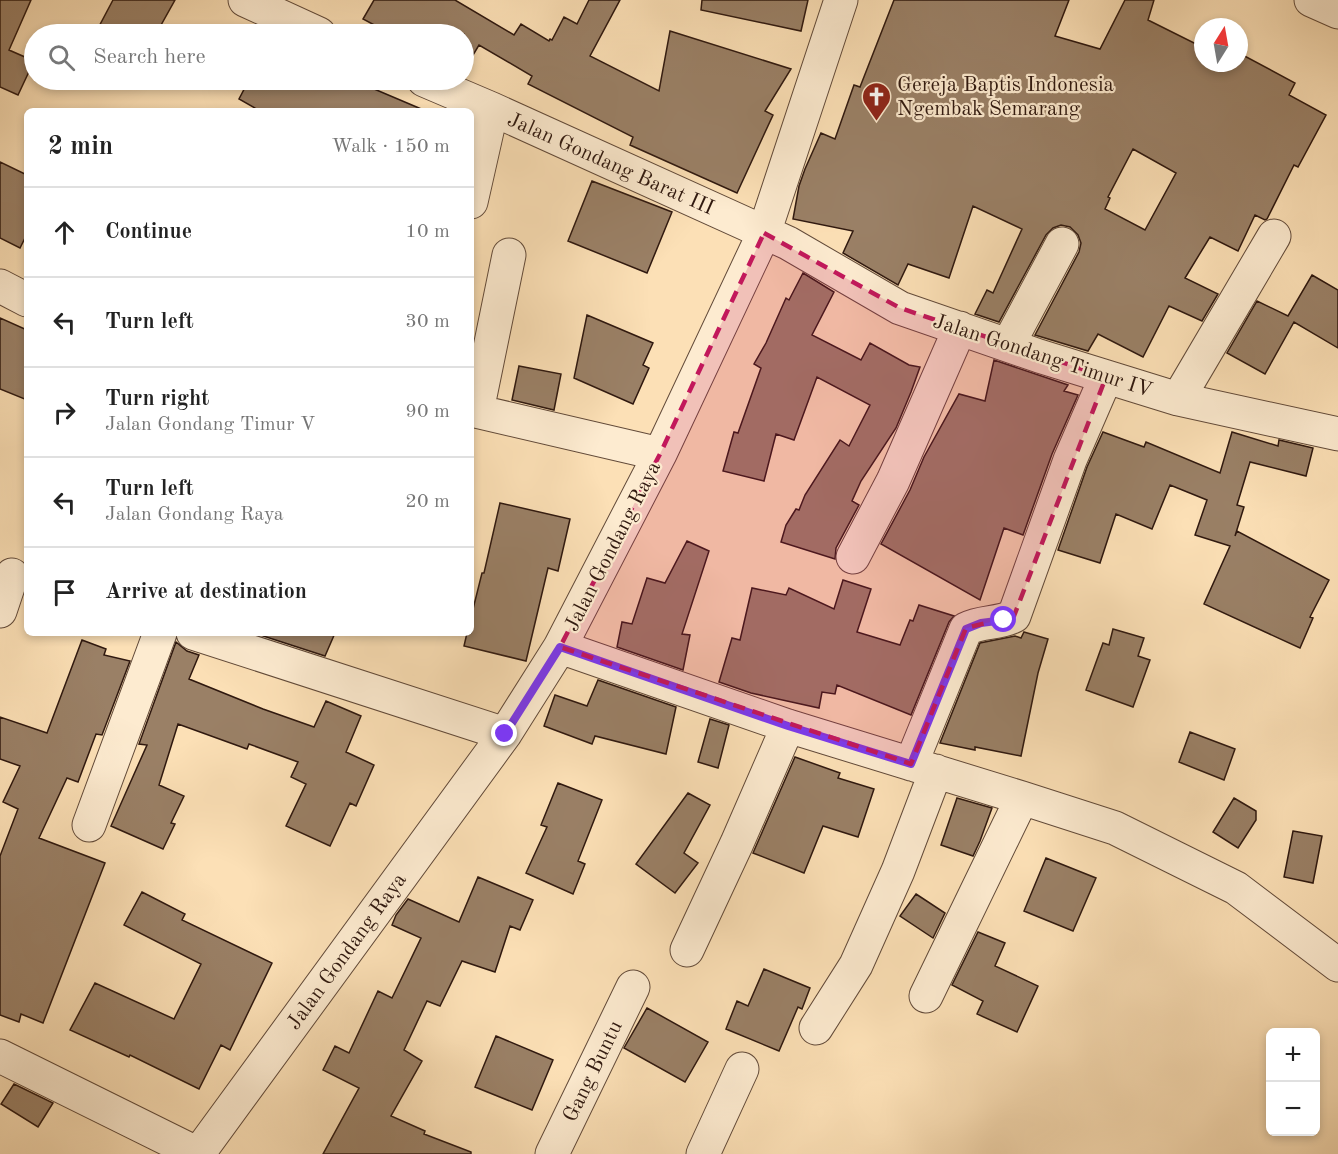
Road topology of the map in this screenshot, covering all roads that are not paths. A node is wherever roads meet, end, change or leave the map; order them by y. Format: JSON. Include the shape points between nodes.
{"nodes":[{"id":1,"x":245,"y":0,"type":"edge"},
{"id":2,"x":841,"y":0,"type":"edge"},
{"id":3,"x":1311,"y":0,"type":"edge"},
{"id":4,"x":1338,"y":12,"type":"edge"},
{"id":5,"x":297,"y":24,"type":"edge"},
{"id":6,"x":447,"y":90,"type":"edge"},
{"id":7,"x":492,"y":109,"type":"junction"},
{"id":8,"x":474,"y":189,"type":"edge"},
{"id":9,"x":764,"y":233,"type":"junction"},
{"id":10,"x":1274,"y":236,"type":"dead end"},
{"id":11,"x":1062,"y":244,"type":"dead end"},
{"id":12,"x":509,"y":255,"type":"dead end"},
{"id":13,"x":0,"y":286,"type":"edge"},
{"id":14,"x":24,"y":298,"type":"edge"},
{"id":15,"x":960,"y":328,"type":"junction"},
{"id":16,"x":1008,"y":345,"type":"junction"},
{"id":17,"x":1106,"y":377,"type":"junction"},
{"id":18,"x":1178,"y":399,"type":"junction"},
{"id":19,"x":474,"y":410,"type":"edge"},
{"id":20,"x":1338,"y":434,"type":"edge"},
{"id":21,"x":660,"y":454,"type":"junction"},
{"id":22,"x":853,"y":557,"type":"dead end"},
{"id":23,"x":13,"y":575,"type":"edge"},
{"id":24,"x":0,"y":610,"type":"edge"},
{"id":25,"x":159,"y":636,"type":"edge"},
{"id":26,"x":202,"y":636,"type":"edge"},
{"id":27,"x":560,"y":647,"type":"junction"},
{"id":28,"x":788,"y":726,"type":"junction"},
{"id":29,"x":505,"y":734,"type":"junction"},
{"id":30,"x":923,"y":767,"type":"junction"},
{"id":31,"x":1022,"y":798,"type":"junction"},
{"id":32,"x":89,"y":825,"type":"dead end"},
{"id":33,"x":687,"y":950,"type":"dead end"},
{"id":34,"x":1338,"y":965,"type":"edge"},
{"id":35,"x":633,"y":987,"type":"dead end"},
{"id":36,"x":926,"y":996,"type":"dead end"},
{"id":37,"x":816,"y":1028,"type":"dead end"},
{"id":38,"x":0,"y":1056,"type":"edge"},
{"id":39,"x":742,"y":1069,"type":"dead end"},
{"id":40,"x":198,"y":1154,"type":"edge"},
{"id":41,"x":552,"y":1154,"type":"edge"},
{"id":42,"x":703,"y":1154,"type":"edge"}],
"edges":[{"from":1,"to":5,"type":"street"},
{"from":2,"to":9,"type":"street","name":"Jalan Gondang Raya"},
{"from":3,"to":4,"type":"street"},
{"from":6,"to":7,"type":"street","name":"Jalan Gondang Barat III"},
{"from":7,"to":8,"type":"street"},
{"from":7,"to":9,"type":"street","name":"Jalan Gondang Barat III"},
{"from":9,"to":15,"type":"street","name":"Jalan Gondang Timur IV","via":[[900,308]]},
{"from":9,"to":21,"type":"street","name":"Jalan Gondang Raya"},
{"from":10,"to":18,"type":"street"},
{"from":11,"to":16,"type":"street"},
{"from":12,"to":19,"type":"street"},
{"from":13,"to":14,"type":"street"},
{"from":15,"to":16,"type":"street","name":"Jalan Gondang Timur IV"},
{"from":15,"to":22,"type":"street","via":[[893,481]]},
{"from":16,"to":17,"type":"street","name":"Jalan Gondang Timur IV"},
{"from":17,"to":18,"type":"street","name":"Jalan Gondang Timur IV"},
{"from":17,"to":30,"type":"street","via":[[1070,460],[1014,616],[966,629]]},
{"from":18,"to":20,"type":"street","name":"Jalan Gondang Timur IV"},
{"from":19,"to":21,"type":"street"},
{"from":21,"to":27,"type":"street","name":"Jalan Gondang Raya"},
{"from":23,"to":24,"type":"street"},
{"from":25,"to":32,"type":"street"},
{"from":26,"to":29,"type":"street"},
{"from":27,"to":28,"type":"street"},
{"from":27,"to":29,"type":"street","name":"Jalan Gondang Raya"},
{"from":28,"to":30,"type":"street"},
{"from":28,"to":33,"type":"street"},
{"from":29,"to":40,"type":"street","name":"Jalan Gondang Raya"},
{"from":30,"to":31,"type":"street"},
{"from":30,"to":37,"type":"street","via":[[898,871],[856,965]]},
{"from":31,"to":34,"type":"street","via":[[1115,828],[1236,888]]},
{"from":31,"to":36,"type":"street"},
{"from":35,"to":41,"type":"street","name":"Gang Buntu"},
{"from":38,"to":40,"type":"street"},
{"from":39,"to":42,"type":"street"}]}
